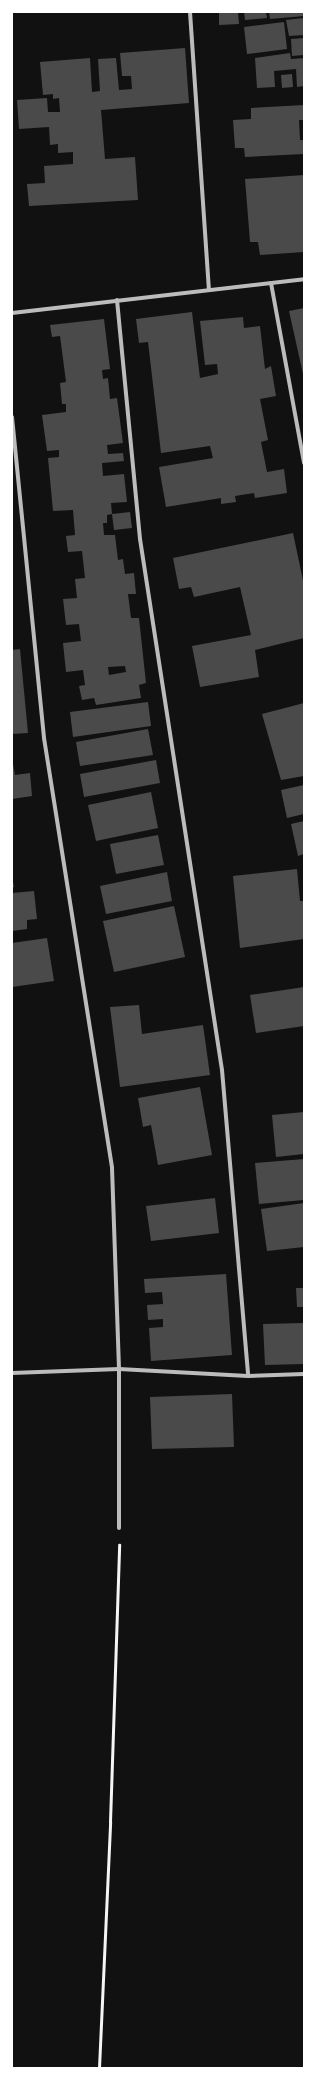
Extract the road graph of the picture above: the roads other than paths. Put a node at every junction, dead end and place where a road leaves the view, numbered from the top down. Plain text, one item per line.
1 (190, 12) edge
2 (304, 279) edge
3 (271, 283) junction
4 (209, 289) junction
5 (117, 300) junction
6 (12, 313) edge
7 (12, 417) edge
8 (304, 463) edge
9 (119, 1369) junction
10 (12, 1373) edge
11 (304, 1374) edge
12 (248, 1376) junction
13 (119, 1528) road end

1 - 4 street
2 - 3 street
3 - 4 street
3 - 8 street
4 - 5 street
5 - 6 street
5 - 12 street
7 - 9 street
9 - 10 street
9 - 12 street
9 - 13 street
11 - 12 street

